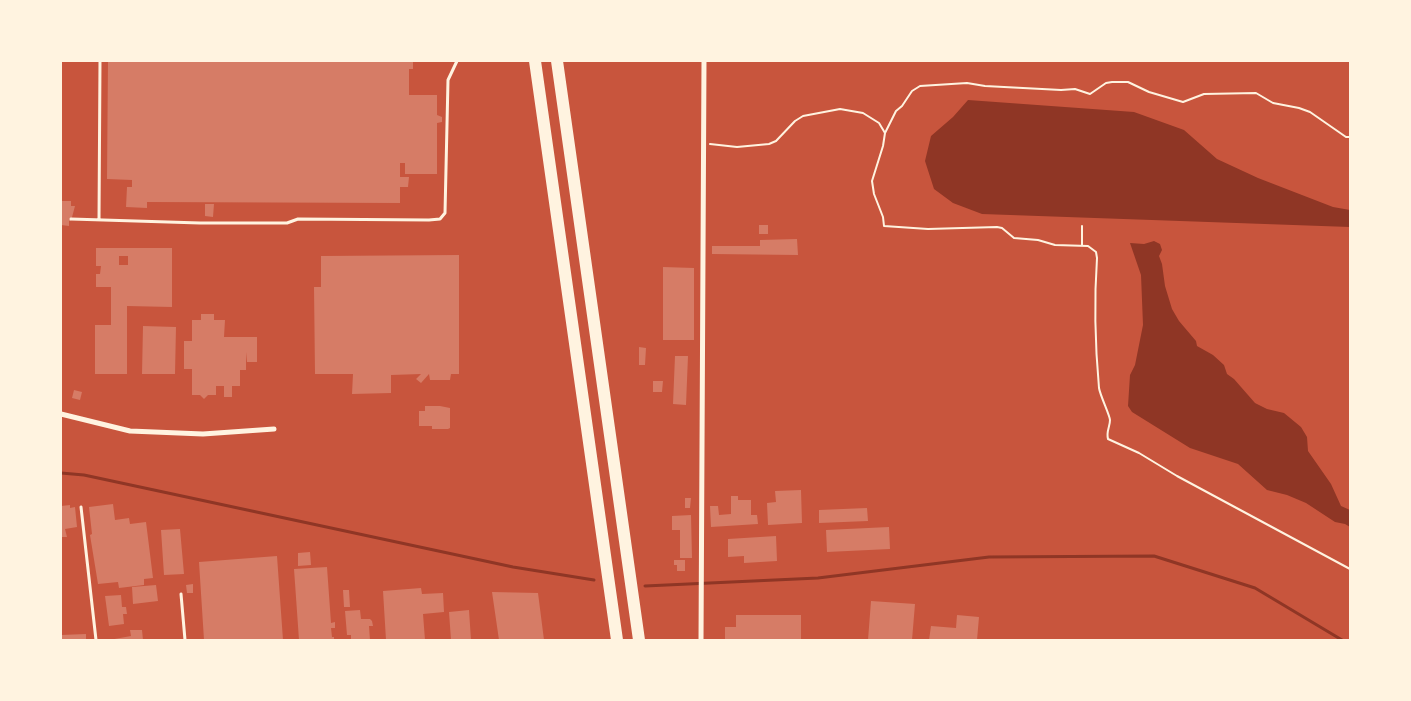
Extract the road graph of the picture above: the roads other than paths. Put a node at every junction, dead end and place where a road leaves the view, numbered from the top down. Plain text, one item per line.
1 (100, 61) edge
2 (457, 61) edge
3 (535, 61) edge
4 (557, 61) edge
5 (704, 61) edge
6 (71, 219) dead end
7 (99, 220) junction
8 (61, 414) edge
9 (274, 430) dead end
10 (81, 507) dead end
11 (181, 594) dead end
12 (96, 640) edge
13 (185, 640) edge
14 (617, 640) edge
15 (639, 640) edge
16 (701, 640) edge

1 - 7 lane
2 - 7 lane
3 - 14 highway
4 - 15 highway
5 - 16 street
6 - 7 lane
8 - 9 street
10 - 12 lane
11 - 13 lane

